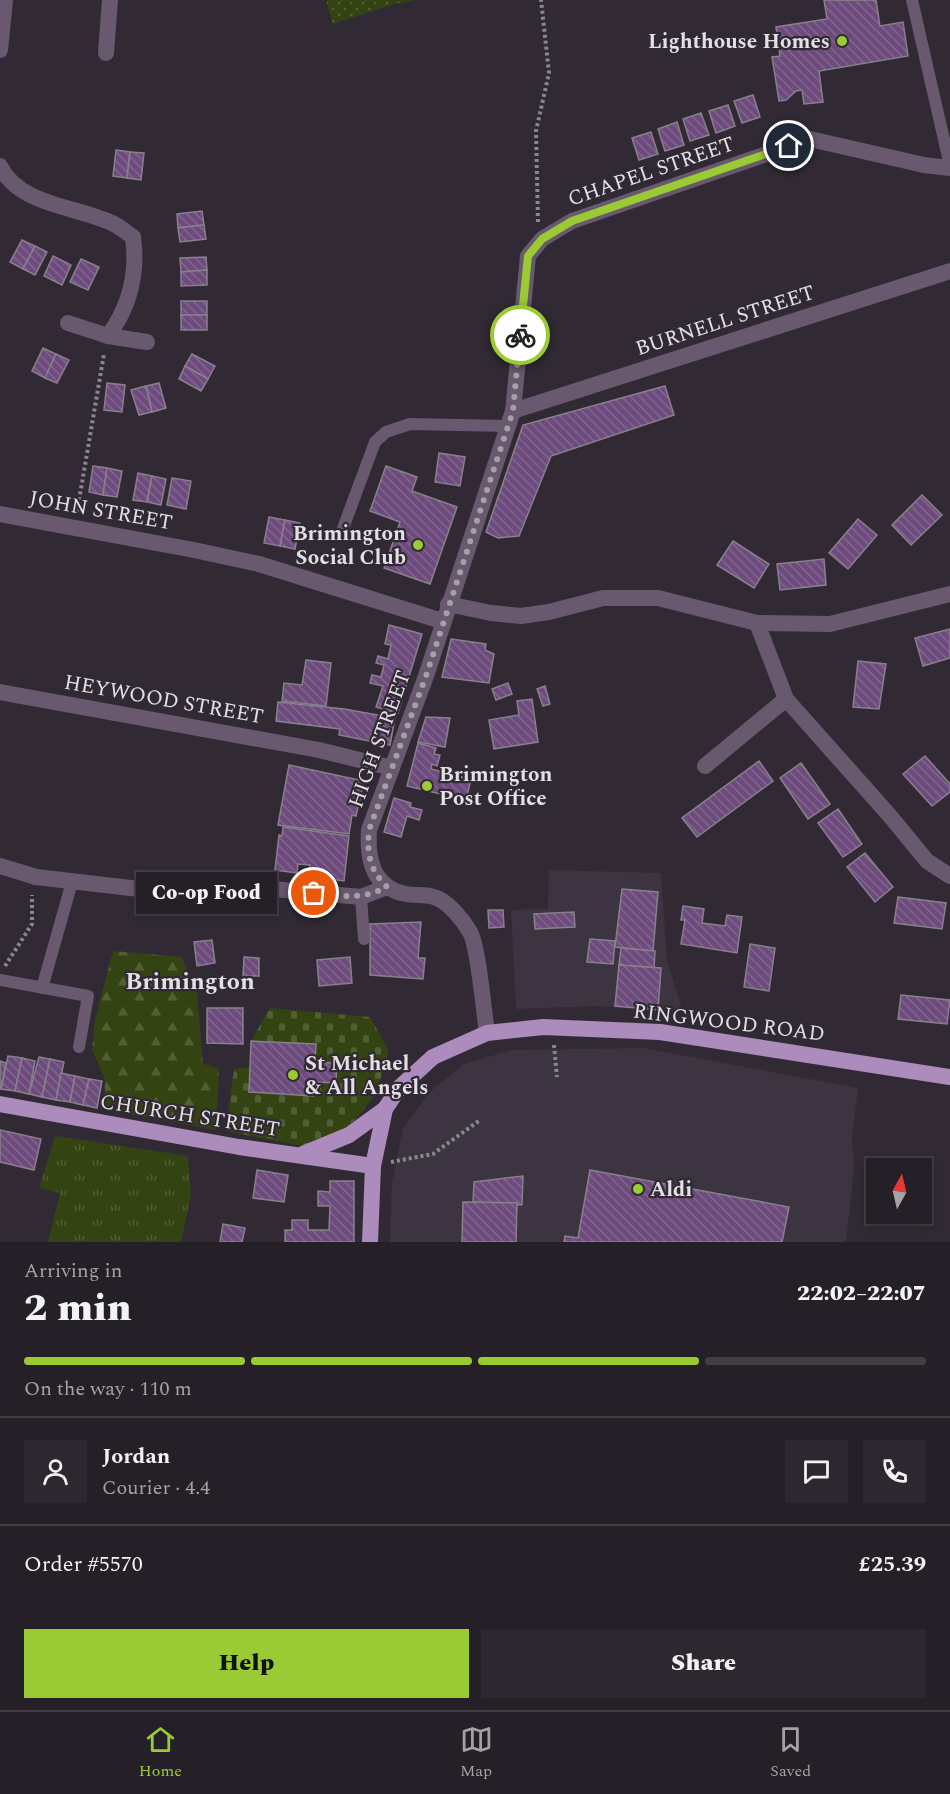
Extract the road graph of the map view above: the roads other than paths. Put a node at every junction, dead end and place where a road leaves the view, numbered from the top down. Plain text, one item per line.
1 (5, 0) edge
2 (110, 0) edge
3 (912, 0) edge
4 (0, 50) edge
5 (106, 53) dead end
6 (0, 166) edge
7 (950, 167) edge
8 (950, 271) edge
9 (68, 323) dead end
10 (108, 336) junction
11 (147, 342) dead end
12 (510, 419) junction
13 (0, 514) edge
14 (342, 531) dead end
15 (950, 594) edge
16 (448, 604) junction
17 (442, 621) junction
18 (758, 623) junction
19 (0, 692) edge
20 (786, 699) junction
21 (705, 766) dead end
22 (392, 768) junction
23 (0, 866) edge
24 (950, 876) edge
25 (72, 882) junction
26 (387, 887) junction
27 (361, 897) junction
28 (364, 939) dead end
29 (1, 976) edge
30 (42, 988) junction
31 (487, 1033) junction
32 (79, 1047) dead end
33 (950, 1077) edge
34 (0, 1104) edge
35 (385, 1109) junction
36 (300, 1155) junction
37 (373, 1166) junction
38 (370, 1242) edge

1 - 4 street
2 - 5 street
3 - 7 lane
6 - 10 street
7 - 12 street, CHAPEL STREET
8 - 12 street, BURNELL STREET
9 - 10 street
10 - 11 street
12 - 14 lane
12 - 16 street, HIGH STREET
13 - 17 street, JOHN STREET
15 - 18 street
16 - 17 street, HIGH STREET
16 - 18 street
17 - 22 street, HIGH STREET
18 - 20 street
19 - 22 street, HEYWOOD STREET
20 - 21 street
20 - 24 street
22 - 26 street, HIGH STREET
23 - 25 street
25 - 27 street
25 - 30 lane
26 - 27 street
26 - 31 street
27 - 28 lane
29 - 30 lane
30 - 32 lane
31 - 33 highway, RINGWOOD ROAD
31 - 35 highway, RINGWOOD ROAD
34 - 36 highway, CHURCH STREET
35 - 36 highway, RINGWOOD ROAD
35 - 37 highway, RINGWOOD ROAD
36 - 37 highway, CHURCH STREET
37 - 38 highway, RINGWOOD ROAD

